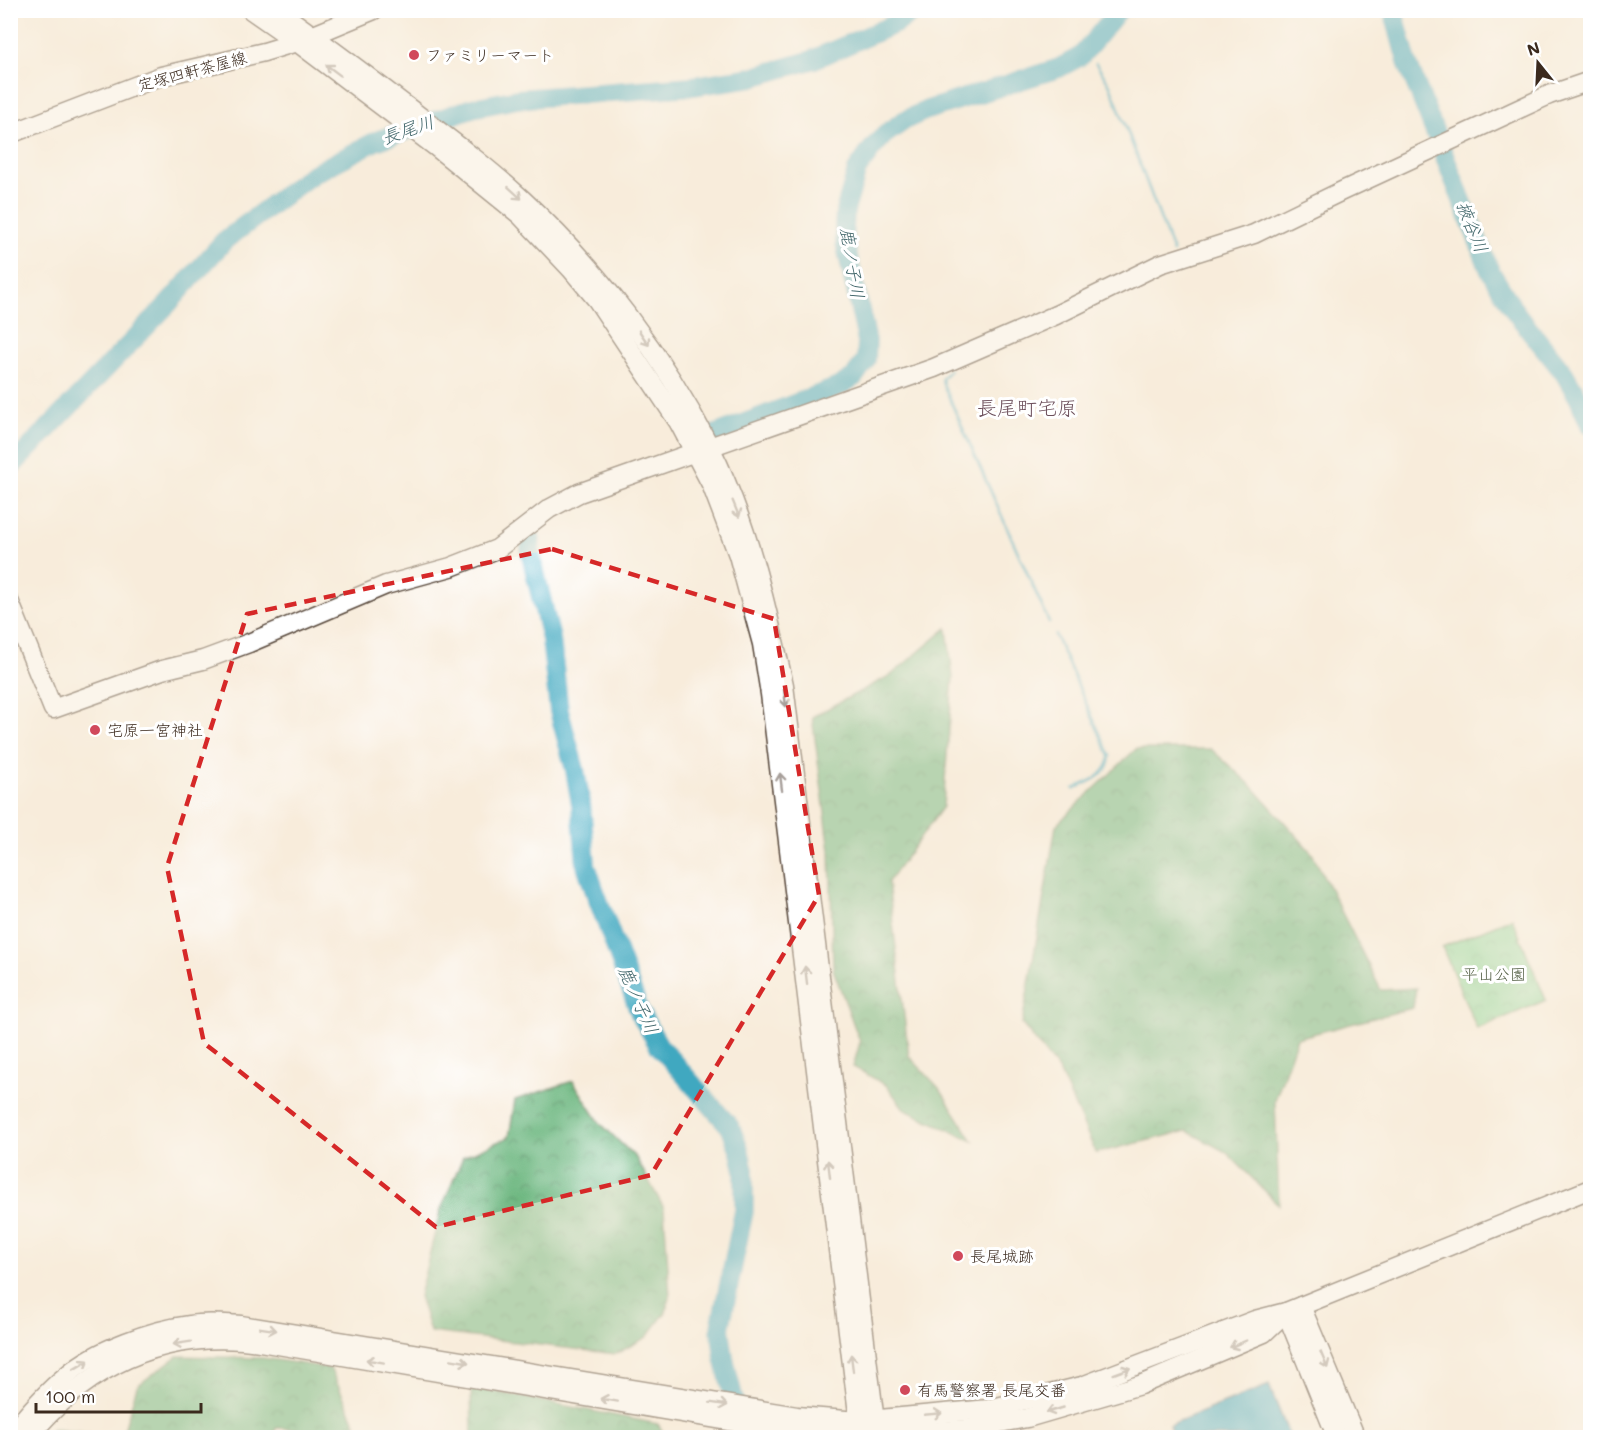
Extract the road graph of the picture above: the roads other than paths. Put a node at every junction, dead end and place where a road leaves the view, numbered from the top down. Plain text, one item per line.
1 (250, 10) edge
2 (277, 10) edge
3 (374, 10) edge
4 (305, 39) junction
5 (1590, 81) edge
6 (10, 134) edge
7 (703, 450) junction
8 (10, 603) edge
9 (1590, 1189) edge
10 (1294, 1309) junction
11 (668, 1403) junction
12 (868, 1431) edge
13 (10, 1436) edge
14 (28, 1437) edge
15 (1337, 1437) edge
16 (1356, 1437) edge

1 - 4 street
2 - 4 street
3 - 4 street, 定塚四軒茶屋線
4 - 6 street, 定塚四軒茶屋線
4 - 7 street
5 - 7 street
7 - 8 street
7 - 12 street
9 - 10 street
10 - 12 street
10 - 15 street
10 -> 16 street
11 - 12 street
13 -> 11 street
11 -> 14 street

